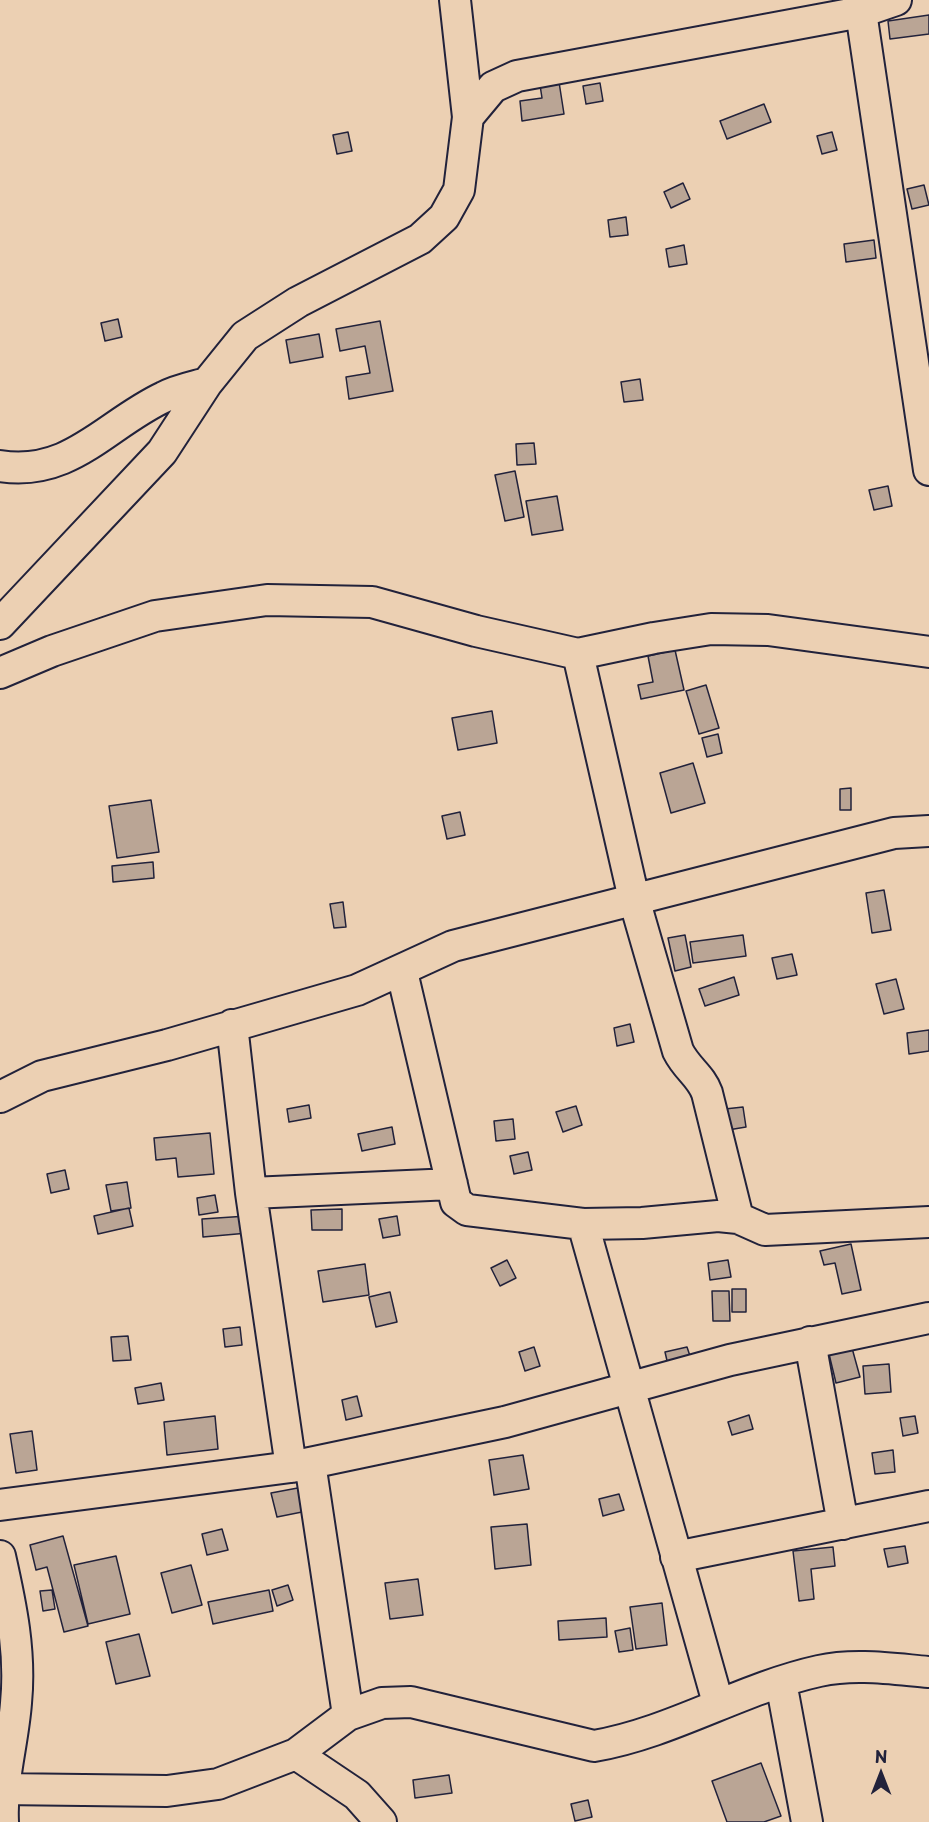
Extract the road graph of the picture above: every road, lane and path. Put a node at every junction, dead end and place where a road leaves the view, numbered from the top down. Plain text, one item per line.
1 (455, 0) edge
2 (896, 0) edge
3 (861, 12) junction
4 (468, 117) junction
5 (207, 382) junction
6 (0, 466) edge
7 (929, 470) edge
8 (0, 624) edge
9 (929, 652) edge
10 (578, 654) junction
11 (0, 673) edge
12 (929, 831) edge
13 (634, 899) junction
14 (402, 972) junction
15 (232, 1025) junction
16 (0, 1096) edge
17 (452, 1184) junction
18 (251, 1193) junction
19 (738, 1218) junction
20 (929, 1222) edge
21 (583, 1224) junction
22 (929, 1318) edge
23 (810, 1342) junction
24 (628, 1388) junction
25 (300, 1465) junction
26 (0, 1505) edge
27 (929, 1506) edge
28 (843, 1524) junction
29 (0, 1556) edge
30 (676, 1557) junction
31 (929, 1672) edge
32 (781, 1682) junction
33 (718, 1703) junction
34 (348, 1716) junction
35 (296, 1754) junction
36 (1, 1789) edge
37 (3, 1822) edge
38 (381, 1822) edge
39 (807, 1822) edge

1 - 4 street
2 - 3 street
3 - 4 street
3 - 7 street
4 - 5 street
5 - 6 street
5 - 8 street
9 - 10 street
10 - 11 street
10 - 13 street
12 - 13 street
13 - 14 street
13 - 19 street
14 - 15 street
14 - 17 street
15 - 16 street
15 - 18 street
17 - 18 street
17 - 21 street
18 - 25 street
19 - 20 street
19 - 21 street
21 - 24 street
22 - 23 street
23 - 24 street
23 - 28 street
24 - 25 street
24 - 30 street
25 - 26 street
25 - 34 street
27 - 28 street
28 - 30 street
29 - 36 street
30 - 33 street
31 - 32 street
32 - 33 street
32 - 39 street
33 - 34 street
34 - 35 street
35 - 36 street
35 - 38 street
36 - 37 street

